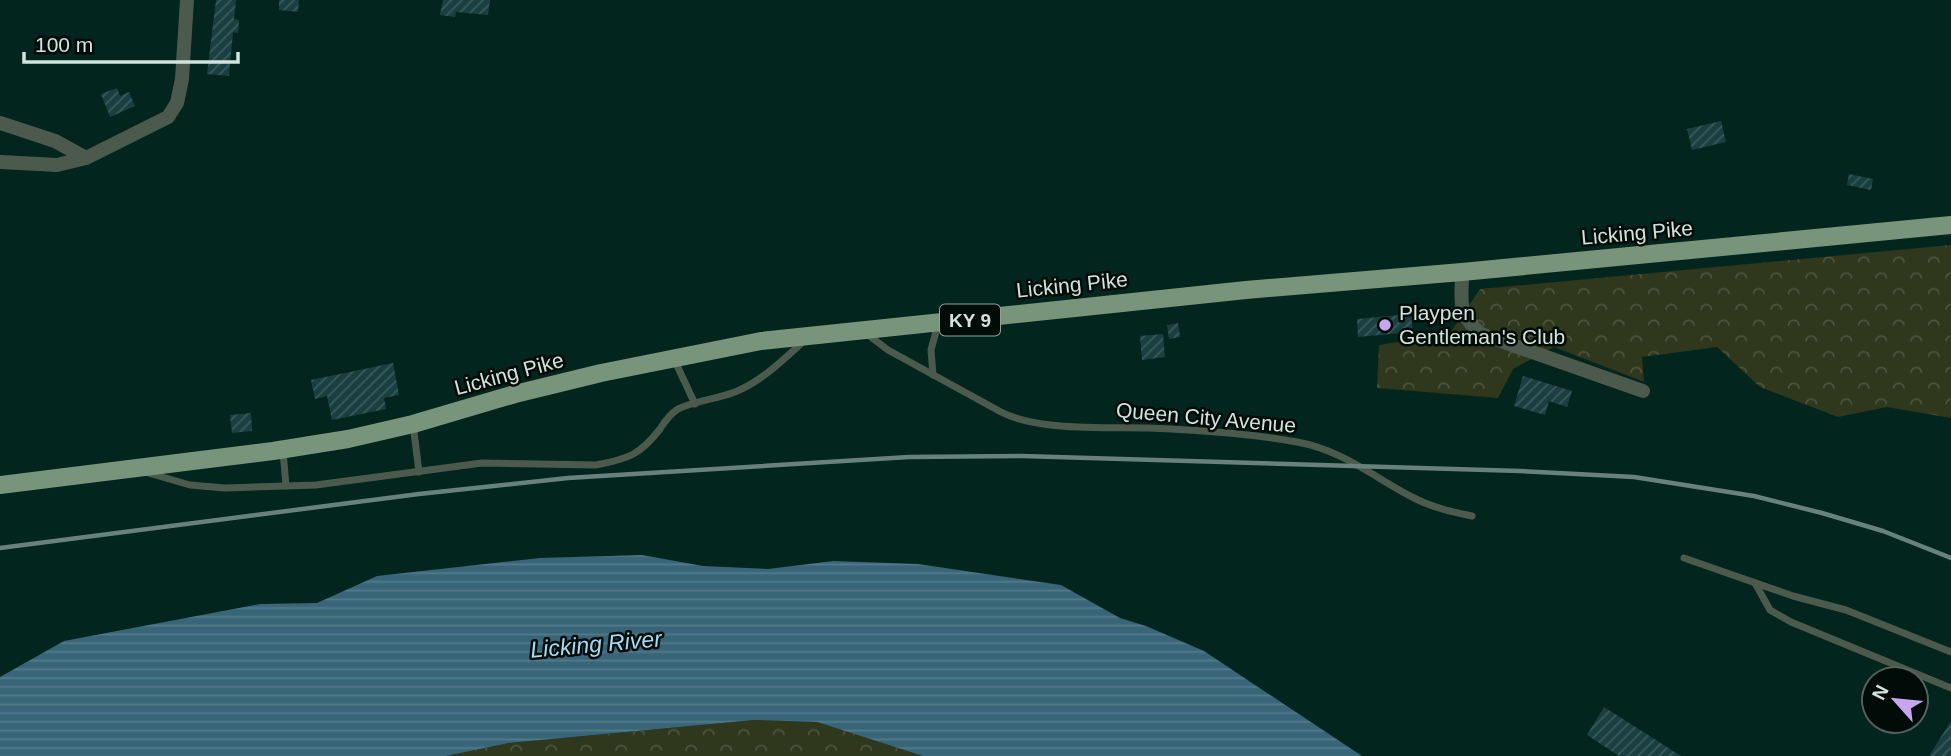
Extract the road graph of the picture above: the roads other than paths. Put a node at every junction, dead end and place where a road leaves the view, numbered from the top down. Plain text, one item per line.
1 (187, 0) edge
2 (0, 123) edge
3 (86, 158) junction
4 (0, 162) edge
5 (1951, 225) edge
6 (1462, 272) junction
7 (938, 323) junction
8 (863, 331) junction
9 (809, 337) junction
10 (674, 358) junction
11 (933, 375) junction
12 (1643, 391) dead end
13 (695, 404) junction
14 (413, 424) junction
15 (282, 449) junction
16 (131, 468) junction
17 (419, 472) junction
18 (0, 485) edge
19 (286, 486) junction
20 (1472, 516) dead end
21 (1684, 558) dead end
22 (1755, 583) junction
23 (1951, 652) edge
24 (1951, 688) edge

1 - 3 street
2 - 3 street
3 - 4 street
5 - 6 main road, Licking Pike / KY 9
6 - 7 main road, Licking Pike / KY 9
6 - 12 street
7 - 8 main road, Licking Pike / KY 9
7 - 11 lane
8 - 9 main road, Licking Pike / KY 9
8 - 11 lane, Queen City Avenue
9 - 10 main road, Licking Pike / KY 9
9 - 13 lane
10 - 13 lane
10 - 14 main road, Licking Pike / KY 9
11 - 20 lane, Queen City Avenue
13 - 17 lane
14 - 15 main road, Licking Pike / KY 9
14 - 17 lane
15 - 16 main road, Licking Pike / KY 9
15 - 19 lane
16 - 18 main road, Licking Pike / KY 9
16 - 19 lane
17 - 19 lane
21 - 22 lane
22 - 23 lane
22 - 24 lane

